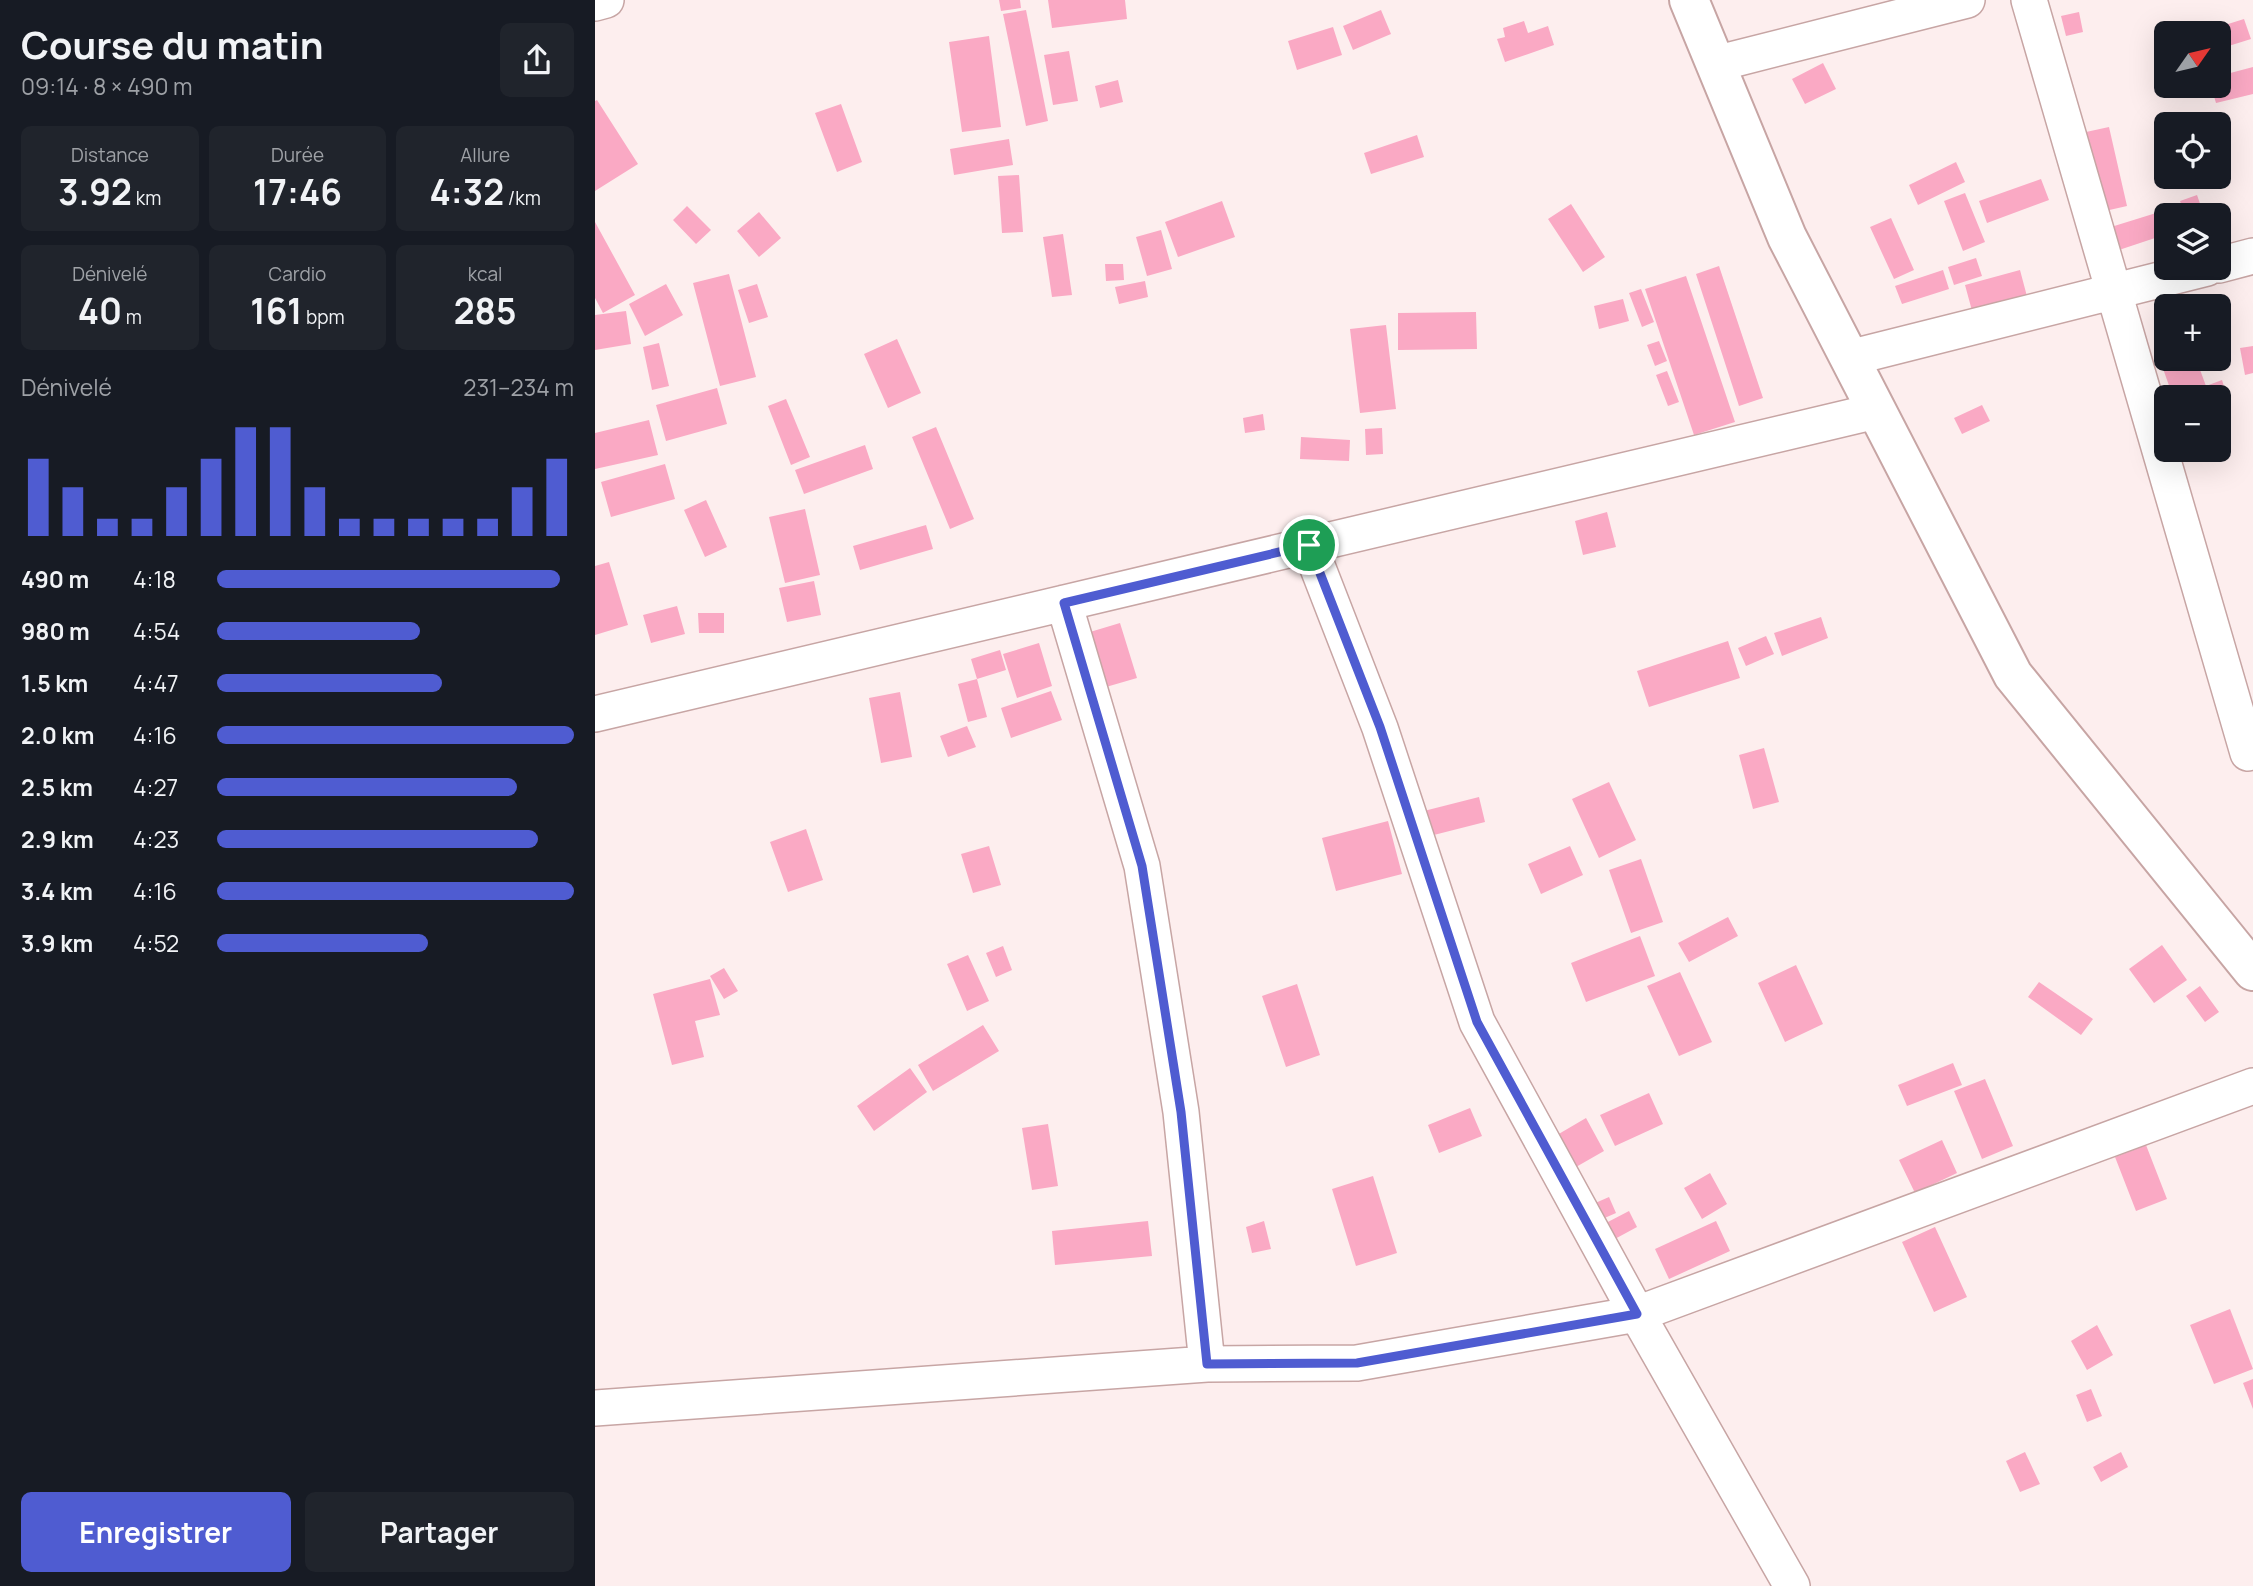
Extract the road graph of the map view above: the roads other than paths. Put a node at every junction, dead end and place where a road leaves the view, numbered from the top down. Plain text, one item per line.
1 (605, 0) edge
2 (1689, 0) edge
3 (1967, 0) edge
4 (2029, 0) edge
5 (595, 3) edge
6 (1715, 64) junction
7 (2253, 256) edge
8 (2231, 262) edge
9 (2158, 280) edge
10 (2114, 291) junction
11 (1849, 358) junction
12 (1876, 411) junction
13 (1309, 545) junction
14 (1064, 603) junction
15 (595, 714) edge
16 (2248, 753) dead end
17 (2248, 955) edge
18 (2253, 1086) edge
19 (1637, 1314) junction
20 (1207, 1364) junction
21 (595, 1408) edge
22 (1792, 1586) edge

1 - 5 street
2 - 6 street
3 - 6 street
4 - 10 street
6 - 11 street
7 - 8 street
9 - 10 street
10 - 11 street
10 - 16 street
11 - 12 street
12 - 13 street
12 - 17 street
13 - 14 street
13 - 19 street
14 - 15 street
14 - 20 street
18 - 19 street
19 - 20 street
19 - 22 street
20 - 21 street

